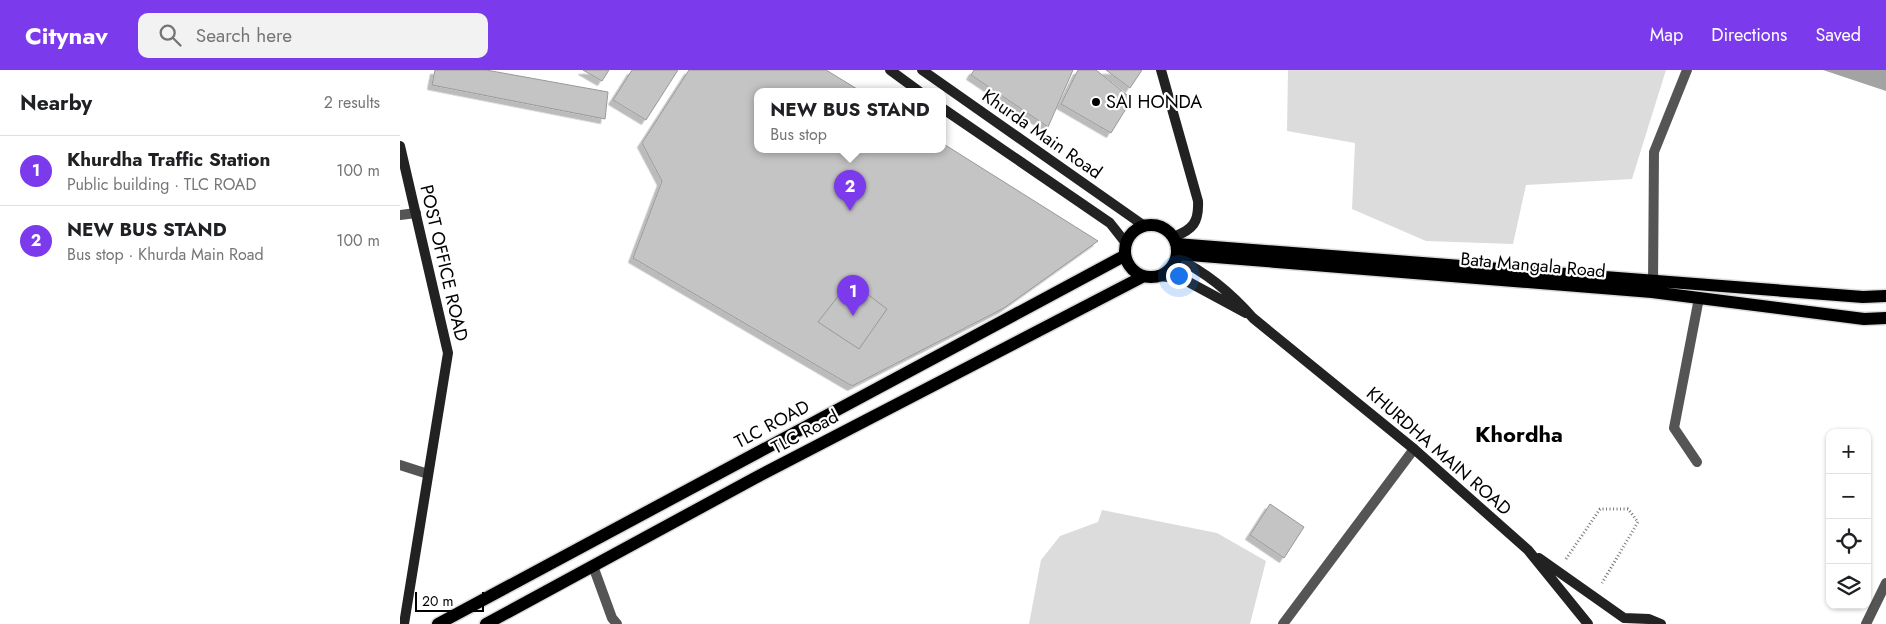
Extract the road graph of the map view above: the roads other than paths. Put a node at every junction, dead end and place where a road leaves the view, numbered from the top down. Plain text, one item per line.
1 (890, 70) edge
2 (922, 70) edge
3 (1161, 70) edge
4 (1687, 70) edge
5 (915, 88) edge
6 (946, 111) edge
7 (400, 146) edge
8 (416, 212) junction
9 (400, 215) edge
10 (1142, 226) junction
11 (1125, 242) junction
12 (1176, 248) junction
13 (1124, 256) junction
14 (1160, 276) junction
15 (1142, 277) junction
16 (1653, 286) junction
17 (1886, 296) edge
18 (1699, 298) junction
19 (1253, 318) junction
20 (1886, 318) edge
21 (1414, 449) junction
22 (1697, 462) dead end
23 (400, 465) edge
24 (428, 474) junction
25 (1528, 550) junction
26 (593, 566) junction
27 (1886, 583) edge
28 (1621, 621) edge
29 (404, 624) edge
30 (438, 624) edge
31 (486, 624) edge
32 (617, 624) edge
33 (1283, 624) edge
34 (1588, 624) edge
35 (1661, 624) edge
36 (1866, 624) edge

1 - 5 main road
2 - 10 main road, Khurda Main Road
3 - 12 main road
4 - 16 street
6 - 11 main road
7 - 8 main road, POST OFFICE ROAD
8 - 9 street
8 - 24 main road, POST OFFICE ROAD
10 - 11 main road
10 - 12 main road
11 - 13 main road
12 - 14 main road
12 - 16 main road, Bata Mangala Road
12 - 19 main road
13 - 15 main road
13 - 30 main road, TLC ROAD
14 - 15 main road
14 - 19 main road
15 - 26 main road, TLC Road
16 - 17 main road, Bata Mangala Road
16 - 18 main road, Bata Mangala Road
18 - 20 main road, Bata Mangala Road
18 - 22 street
19 - 21 main road, KHURDHA MAIN ROAD
21 - 25 main road, KHURDHA MAIN ROAD
21 - 33 street
23 - 24 street
24 - 29 main road, POST OFFICE ROAD
25 - 28 main road
25 - 34 main road, KHURDHA MAIN ROAD
26 - 31 main road, TLC Road
26 - 32 street
27 - 36 street
28 - 35 main road

